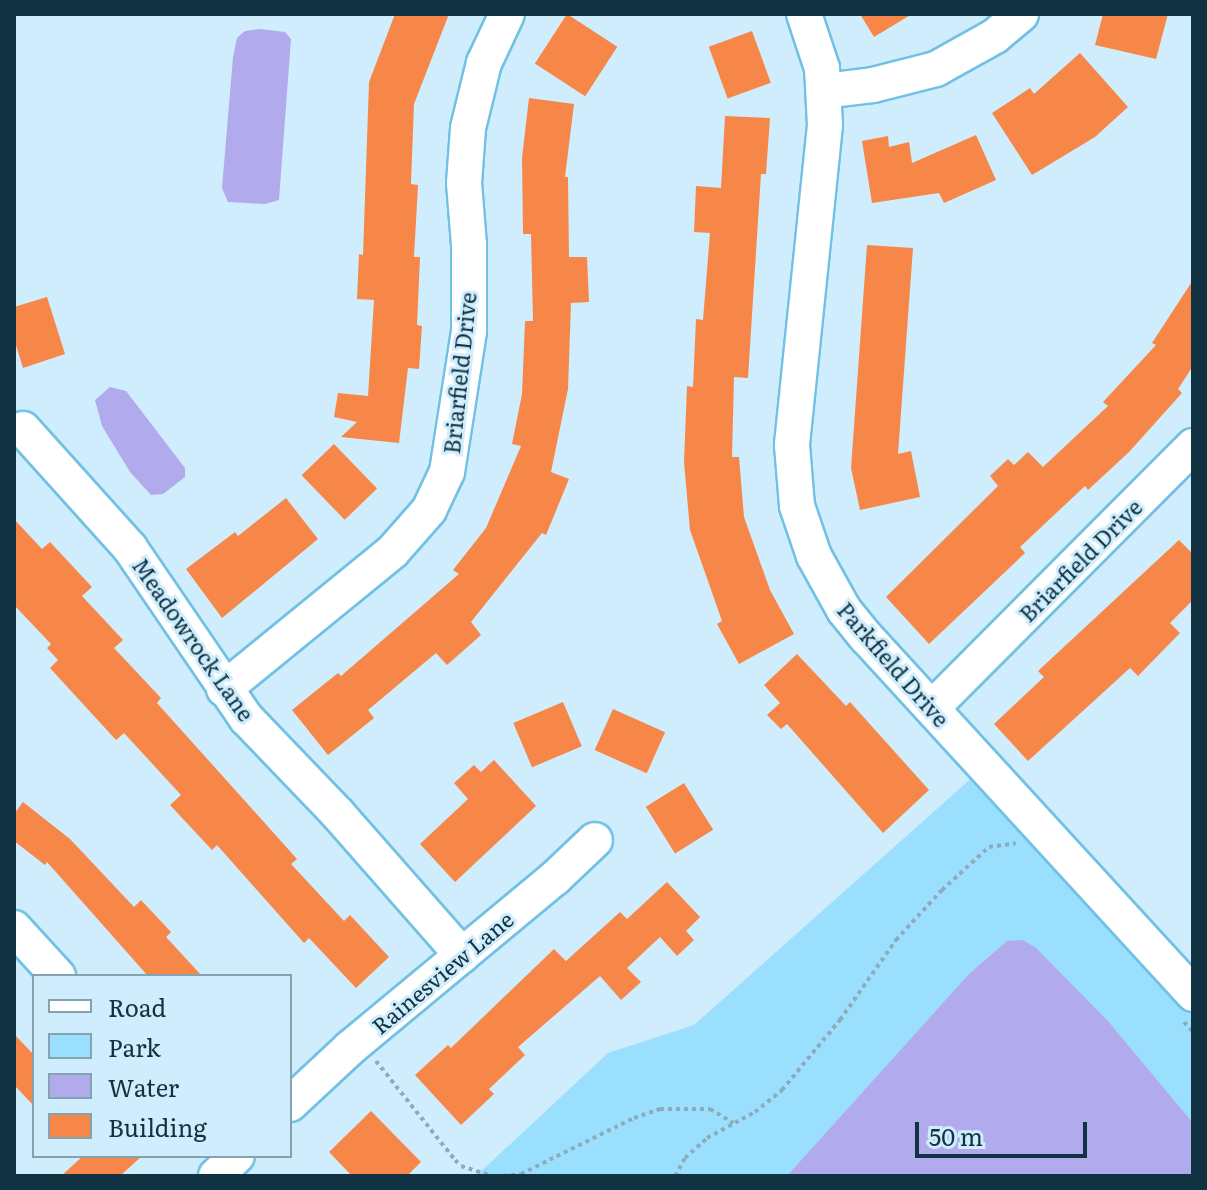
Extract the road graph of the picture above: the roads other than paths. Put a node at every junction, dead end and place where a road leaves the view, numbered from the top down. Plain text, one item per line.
1 (507, 14) edge
2 (804, 14) edge
3 (1021, 14) edge
4 (824, 91) junction
5 (23, 429) dead end
6 (1193, 446) edge
7 (224, 689) junction
8 (932, 708) junction
9 (595, 840) dead end
10 (14, 928) edge
11 (462, 955) junction
12 (56, 974) edge
13 (1193, 994) edge
14 (292, 1102) edge

1 - 7 street, Briarfield Drive
2 - 4 street, Parkfield Drive
3 - 4 street
4 - 8 street, Parkfield Drive
5 - 7 street, Meadowrock Lane
6 - 8 street, Briarfield Drive
7 - 11 street, Meadowrock Lane
8 - 13 street, Parkfield Drive
9 - 11 street, Rainesview Lane
10 - 12 street
11 - 14 street, Rainesview Lane

